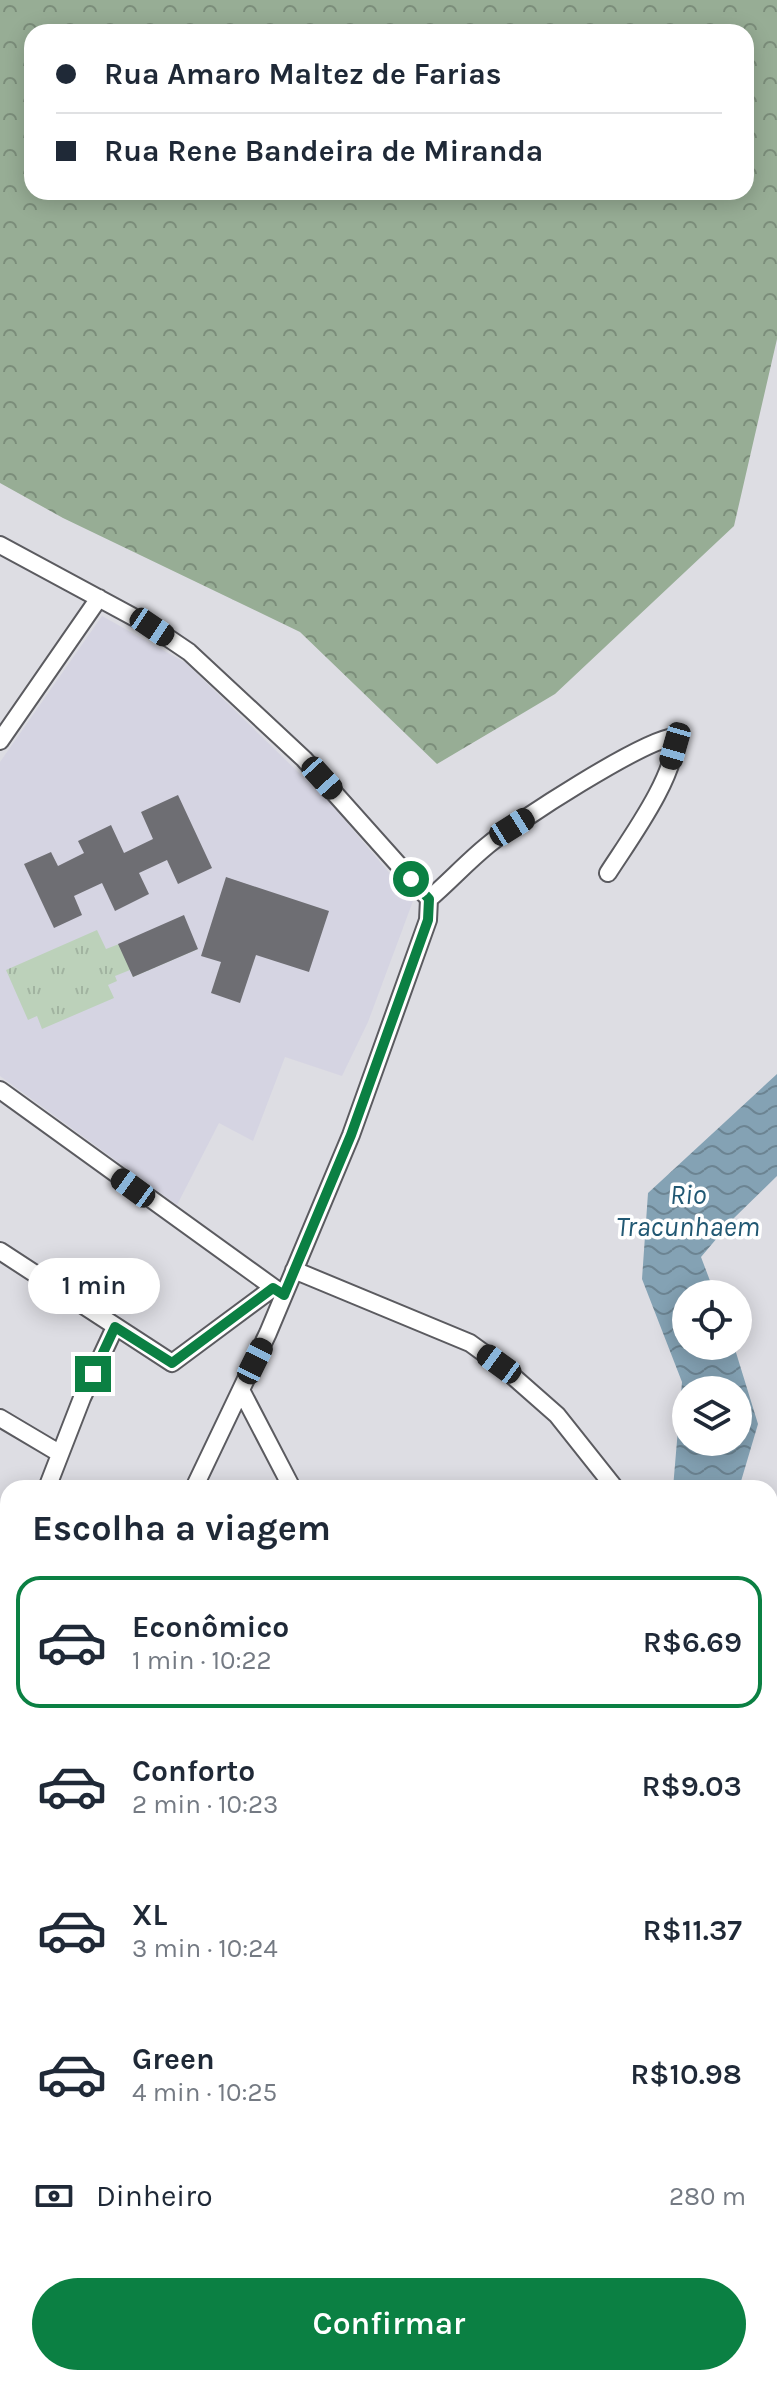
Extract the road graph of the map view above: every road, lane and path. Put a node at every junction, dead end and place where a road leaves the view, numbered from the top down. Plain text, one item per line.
1 (0, 545) edge
2 (99, 598) junction
3 (5, 724) edge
4 (0, 741) edge
5 (608, 873) dead end
6 (429, 899) junction
7 (0, 1090) edge
8 (0, 1251) edge
9 (294, 1270) junction
10 (279, 1291) junction
11 (115, 1327) junction
12 (241, 1390) junction
13 (0, 1418) edge
14 (59, 1453) junction
15 (50, 1480) edge
16 (198, 1480) edge
17 (288, 1480) edge
18 (609, 1480) edge

1 - 2 street
2 - 3 street
2 - 6 street
3 - 4 street
5 - 6 street
6 - 9 street
7 - 10 street
8 - 11 street
9 - 10 street
9 - 18 street
10 - 11 street
10 - 12 street
11 - 14 street
12 - 16 street
12 - 17 street
13 - 14 street
14 - 15 street

